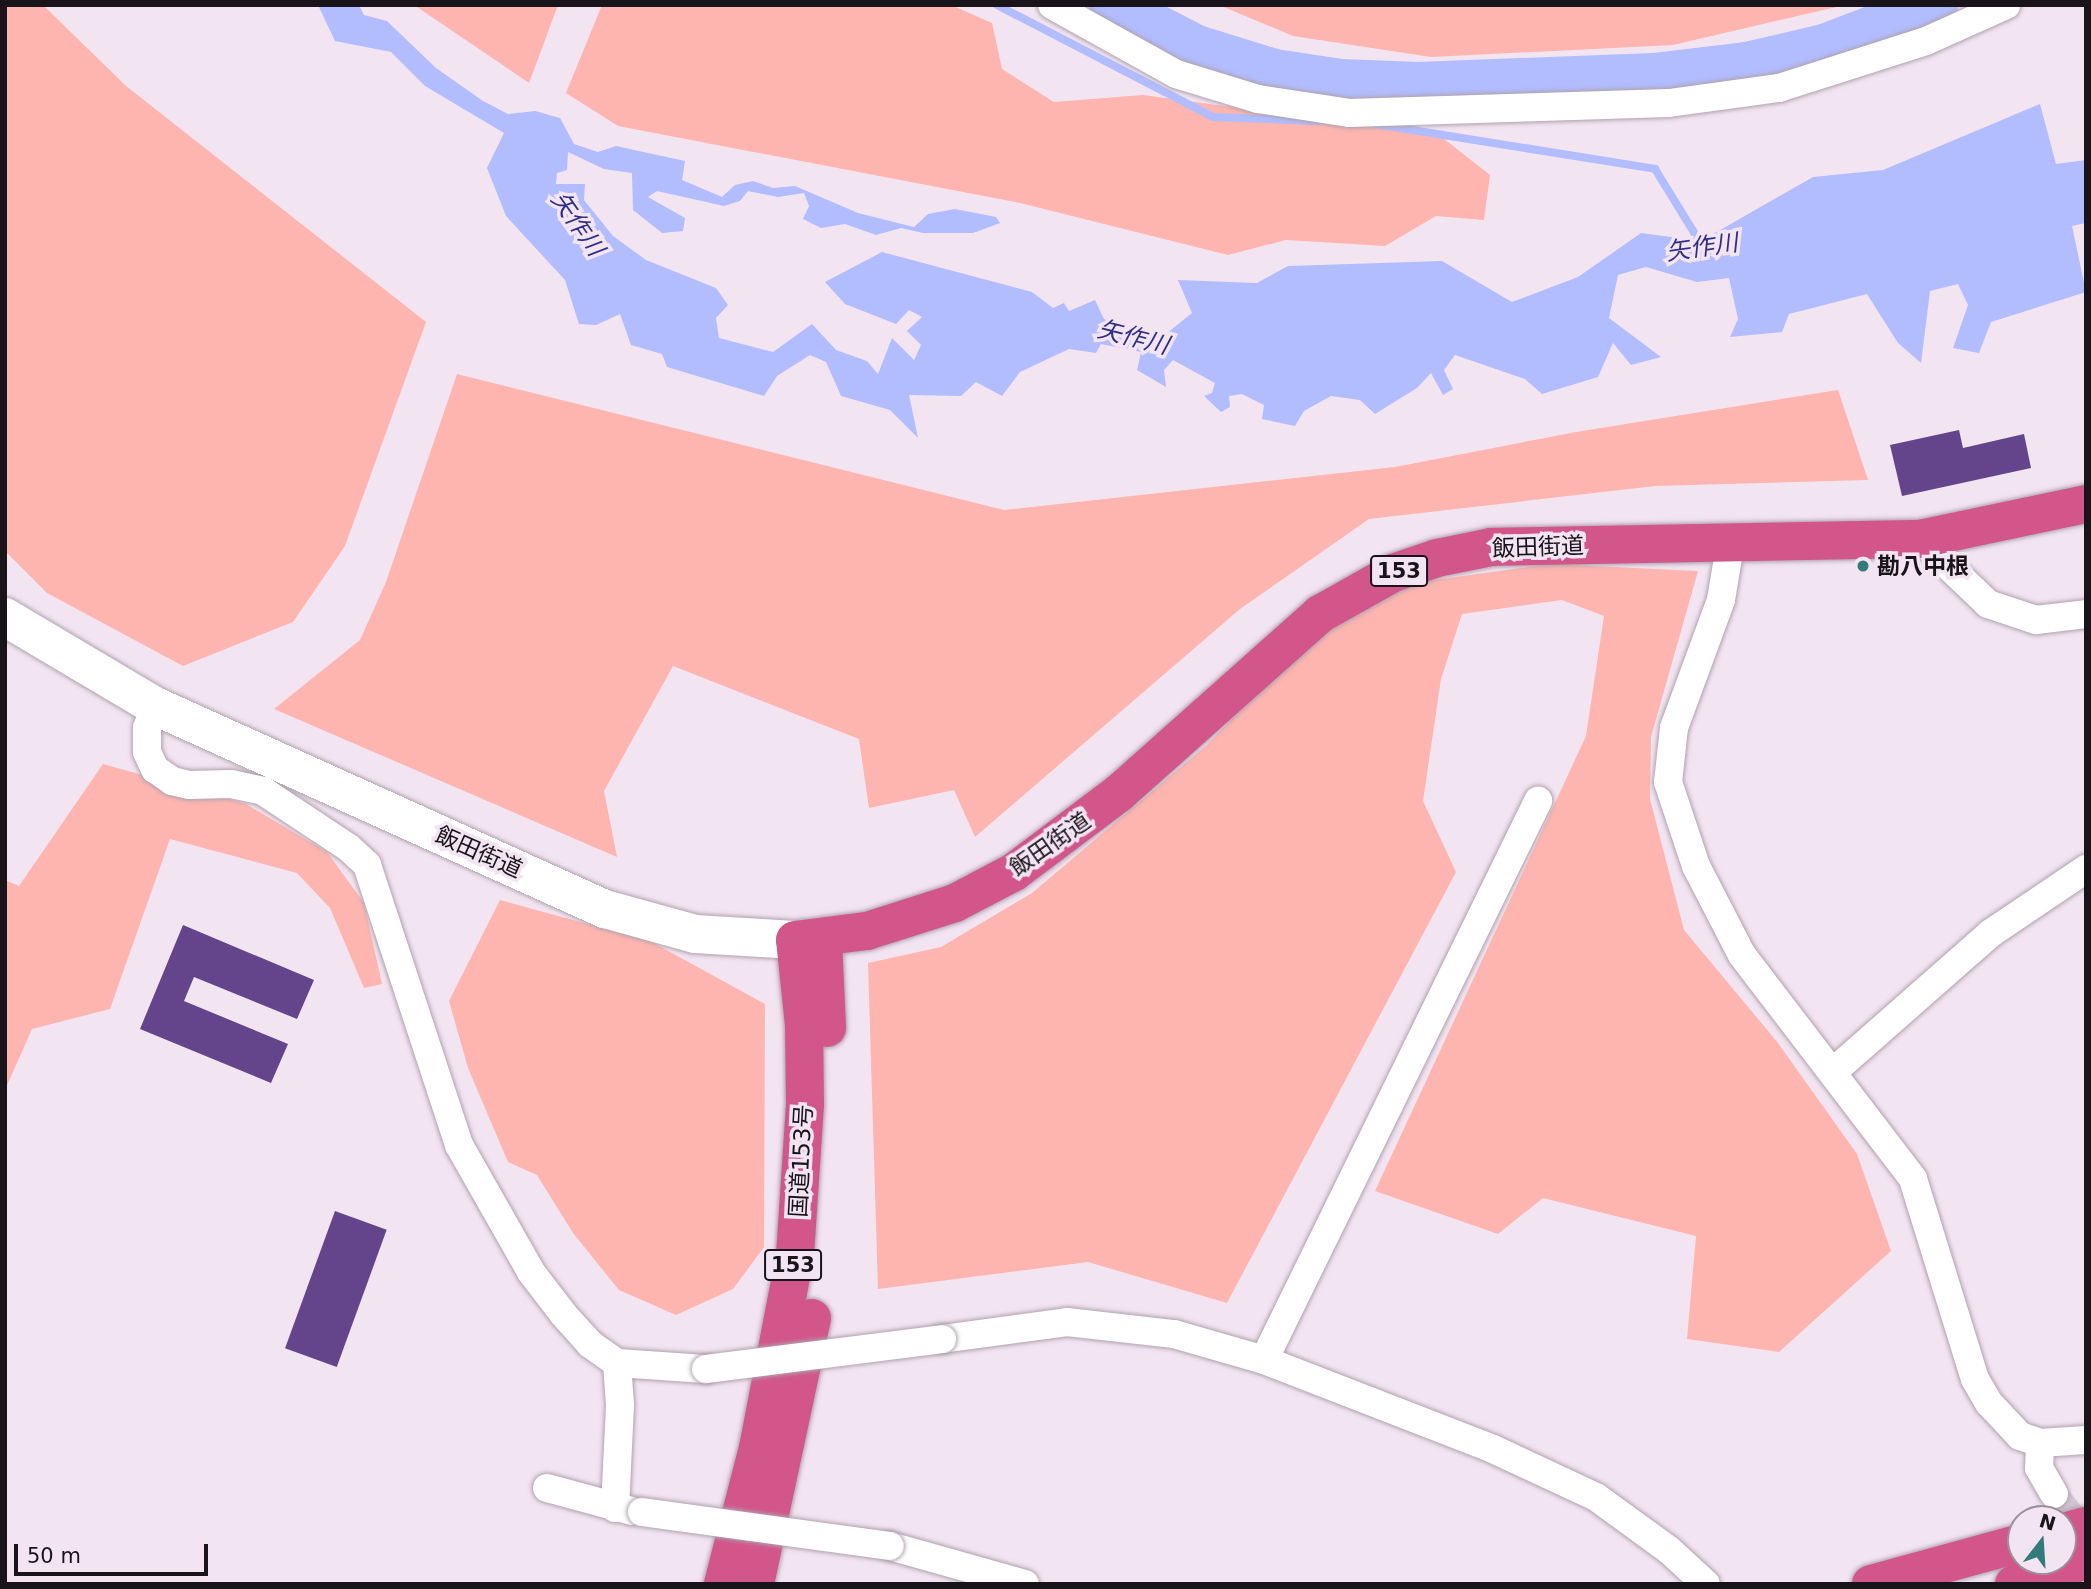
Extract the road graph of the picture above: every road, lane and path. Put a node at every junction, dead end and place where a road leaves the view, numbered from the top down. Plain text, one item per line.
1 (1052, 5) edge
2 (2006, 5) edge
3 (2086, 504) edge
4 (1920, 539) junction
5 (1730, 546) junction
6 (2086, 614) edge
7 (5, 617) edge
8 (155, 706) junction
9 (1538, 801) dead end
10 (2086, 869) edge
11 (809, 939) junction
12 (1834, 1071) junction
13 (1264, 1360) junction
14 (617, 1363) junction
15 (2086, 1440) edge
16 (2040, 1443) junction
17 (547, 1488) dead end
18 (2054, 1494) tunnel mouth
19 (629, 1510) junction
20 (2007, 1547) edge
21 (2086, 1560) edge
22 (1702, 1580) edge
23 (723, 1584) edge
24 (755, 1584) edge
25 (1025, 1584) edge
26 (1871, 1584) edge
27 (2014, 1584) edge

1 - 2 street
3 - 4 highway, 飯田街道 / 153
4 - 5 highway, 飯田街道 / 153
4 - 6 street
5 - 11 highway, 飯田街道 / 153
5 - 12 street
7 - 8 street, 飯田街道
8 - 11 street, 飯田街道
8 - 14 street
9 - 13 street
10 - 12 street
11 - 23 highway, 国道153号 / 153
11 - 24 highway, 国道153号 / 153
12 - 16 street
13 - 14 street, bridge
13 - 22 street
14 - 19 street
15 - 16 street
16 - 18 street
17 - 19 street
19 - 25 street, bridge
20 - 26 highway
21 - 27 highway

